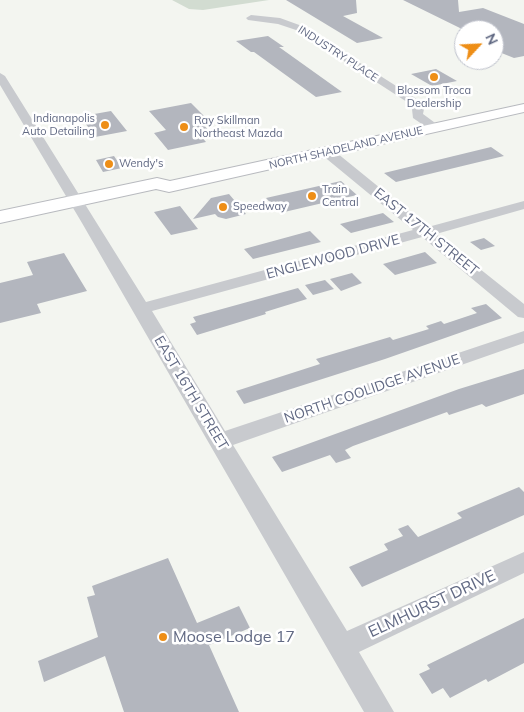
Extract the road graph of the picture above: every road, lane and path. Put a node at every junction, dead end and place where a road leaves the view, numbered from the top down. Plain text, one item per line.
1 (250, 18) dead end
2 (0, 76) edge
3 (524, 108) edge
4 (443, 126) junction
5 (327, 152) junction
6 (524, 204) edge
7 (80, 207) junction
8 (0, 217) edge
9 (426, 231) junction
10 (0, 232) edge
11 (141, 309) junction
12 (524, 313) edge
13 (524, 337) edge
14 (220, 441) junction
15 (524, 562) edge
16 (341, 647) junction
17 (380, 712) edge

1 - 4 street, INDUSTRY PLACE
2 - 7 street, EAST 16TH STREET
3 - 4 main road, NORTH SHADELAND AVENUE
4 - 5 main road, NORTH SHADELAND AVENUE
5 - 7 main road, NORTH SHADELAND AVENUE
5 - 9 street, EAST 17TH STREET
6 - 9 street, ENGLEWOOD DRIVE
7 - 8 main road, NORTH SHADELAND AVENUE
7 - 10 main road, NORTH SHADELAND AVENUE
7 - 11 street, EAST 16TH STREET
9 - 11 street, ENGLEWOOD DRIVE
9 - 12 street, EAST 17TH STREET
11 - 14 street, EAST 16TH STREET
13 - 14 street, NORTH COOLIDGE AVENUE
14 - 16 street, EAST 16TH STREET
15 - 16 street, ELMHURST DRIVE
16 - 17 street, EAST 16TH STREET

